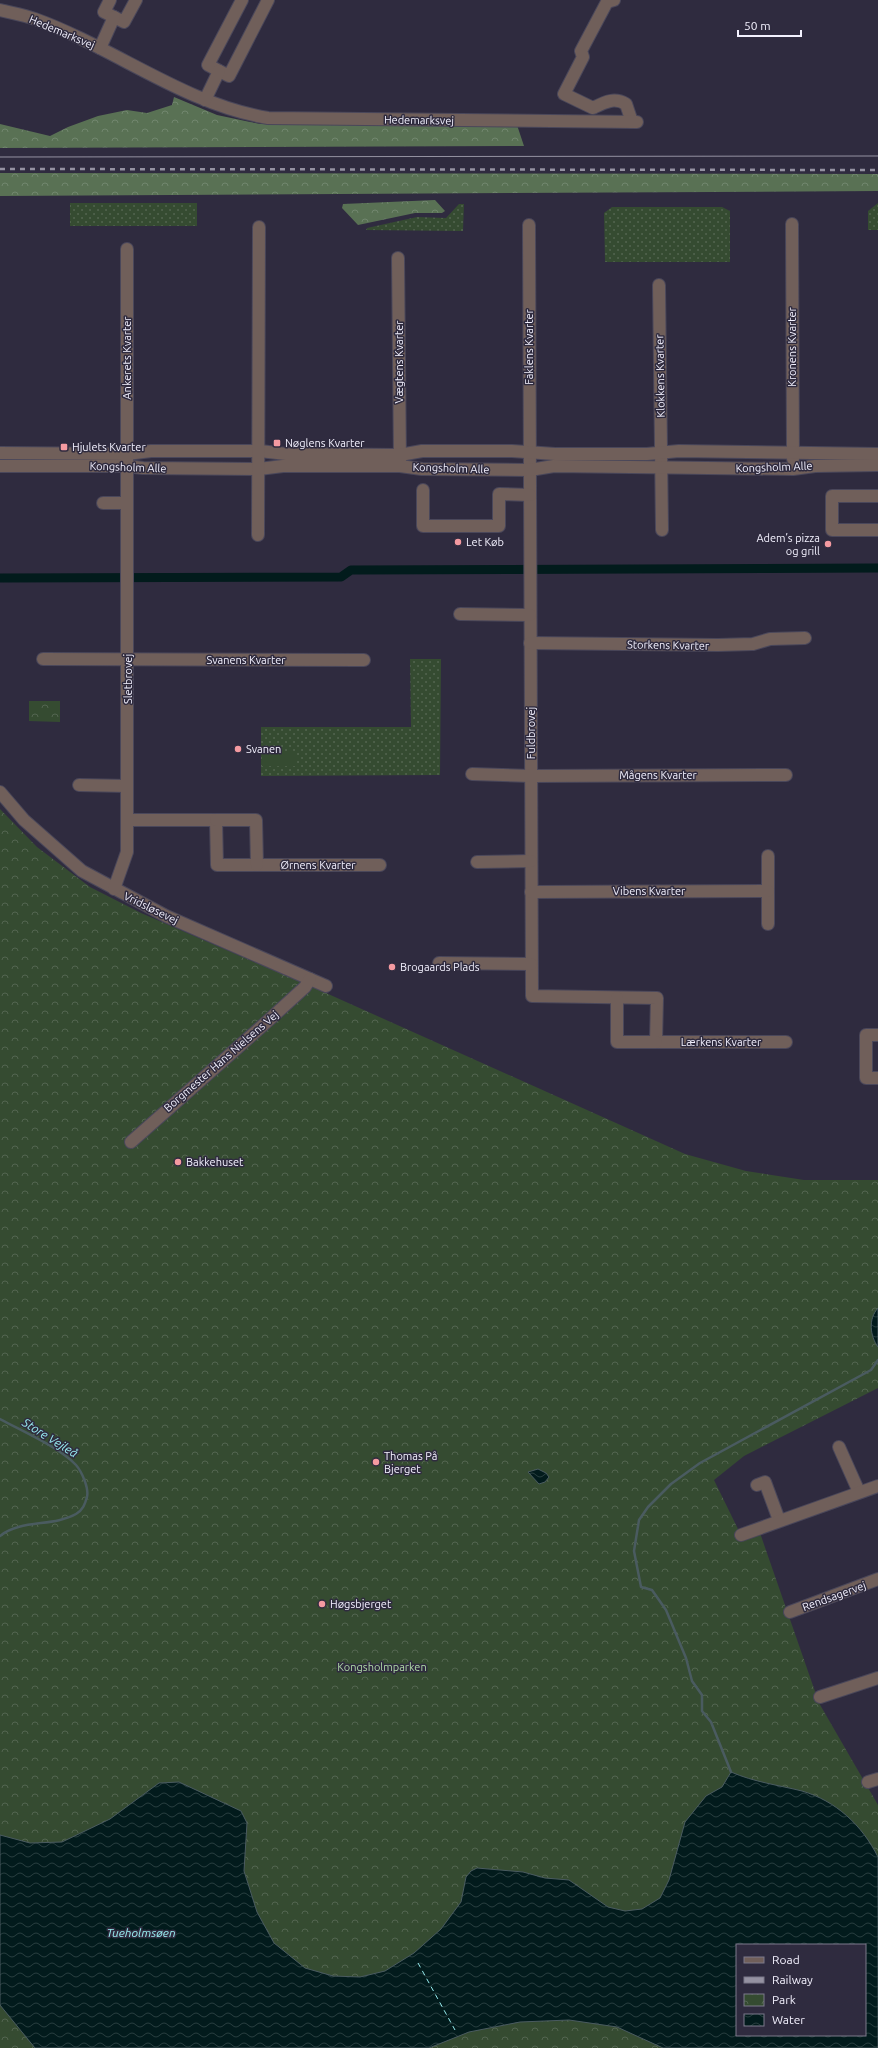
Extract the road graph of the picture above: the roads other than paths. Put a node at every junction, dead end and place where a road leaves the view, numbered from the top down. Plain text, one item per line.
1 (110, 0) edge
2 (136, 0) edge
3 (242, 0) edge
4 (268, 0) edge
5 (614, 0) edge
6 (0, 10) edge
7 (114, 17) junction
8 (100, 48) junction
9 (219, 71) junction
10 (204, 100) junction
11 (792, 224) dead end
12 (529, 225) dead end
13 (259, 227) dead end
14 (127, 249) dead end
15 (398, 258) dead end
16 (659, 285) dead end
17 (260, 451) junction
18 (529, 452) junction
19 (662, 452) junction
20 (792, 452) junction
21 (0, 453) edge
22 (878, 454) edge
23 (127, 460) junction
24 (400, 460) junction
25 (878, 465) edge
26 (0, 466) edge
27 (662, 468) junction
28 (259, 469) junction
29 (793, 469) junction
30 (530, 470) junction
31 (423, 490) dead end
32 (530, 495) junction
33 (878, 496) edge
34 (103, 504) dead end
35 (126, 504) junction
36 (662, 530) dead end
37 (878, 530) edge
38 (258, 535) dead end
39 (460, 614) dead end
40 (530, 615) junction
41 (805, 638) dead end
42 (530, 643) junction
43 (43, 659) dead end
44 (128, 660) junction
45 (364, 660) dead end
46 (472, 774) dead end
47 (786, 775) dead end
48 (531, 776) junction
49 (79, 785) dead end
50 (127, 786) junction
51 (0, 792) edge
52 (127, 820) junction
53 (216, 820) junction
54 (768, 856) dead end
55 (531, 861) junction
56 (477, 862) dead end
57 (257, 865) junction
58 (380, 865) dead end
59 (114, 889) junction
60 (768, 891) junction
61 (531, 892) junction
62 (768, 924) dead end
63 (439, 963) dead end
64 (531, 964) junction
65 (310, 979) junction
66 (326, 986) dead end
67 (617, 998) junction
68 (878, 1035) edge
69 (656, 1042) junction
70 (786, 1042) dead end
71 (878, 1078) edge
72 (130, 1142) dead end
73 (839, 1447) dead end
74 (757, 1485) dead end
75 (878, 1486) edge
76 (859, 1492) junction
77 (779, 1520) junction
78 (741, 1534) dead end
79 (878, 1579) edge
80 (790, 1612) dead end
81 (878, 1678) edge
82 (820, 1697) dead end

1 - 7 street
2 - 7 street
3 - 9 street
4 - 9 street
5 - 10 street, Hedemarksvej
6 - 8 street, Hedemarksvej
7 - 8 street, Hedemarksvej
8 - 10 street, Hedemarksvej
9 - 10 street
11 - 20 street, Kronens Kvarter
12 - 18 street, Faklens Kvarter
13 - 17 street
14 - 23 street, Ankerets Kvarter
15 - 24 street, Vægtens Kvarter
16 - 19 street, Klokkens Kvarter
17 - 23 street, Kongsholm Alle
17 - 24 street, Kongsholm Alle
17 - 28 street
18 - 19 street, Kongsholm Alle
18 - 24 street, Kongsholm Alle
18 - 30 street, Faklens Kvarter
19 - 20 street, Kongsholm Alle
19 - 27 street, Klokkens Kvarter
20 - 22 street, Kongsholm Alle
20 - 29 street, Kronens Kvarter
21 - 23 street, Kongsholm Alle
23 - 26 street, Kongsholm Alle
23 - 28 street, Kongsholm Alle
23 - 35 street, Sletbrovej
24 - 28 street, Kongsholm Alle
24 - 30 street, Kongsholm Alle
25 - 29 street, Kongsholm Alle
27 - 29 street, Kongsholm Alle
27 - 30 street, Kongsholm Alle
27 - 36 street, Klokkens Kvarter
28 - 38 street
30 - 32 street, Fuldbrovej
31 - 32 street
32 - 40 street, Fuldbrovej
33 - 37 street
34 - 35 street
35 - 44 street, Sletbrovej
39 - 40 street
40 - 42 street, Fuldbrovej
41 - 42 street, Storkens Kvarter
42 - 48 street, Fuldbrovej
43 - 44 street, Svanens Kvarter
44 - 45 street, Svanens Kvarter
44 - 50 street, Sletbrovej
46 - 48 street, Mågens Kvarter
47 - 48 street, Mågens Kvarter
48 - 55 street, Fuldbrovej
49 - 50 street
50 - 52 street, Sletbrovej
51 - 59 street, Vridsløsevej
52 - 53 street
52 - 59 street, Sletbrovej
53 - 57 street
53 - 57 street, Ørnens Kvarter
54 - 60 street
55 - 56 street
55 - 61 street, Fuldbrovej
57 - 58 street, Ørnens Kvarter
59 - 65 street, Vridsløsevej
60 - 61 street, Vibens Kvarter
60 - 62 street
61 - 64 street, Fuldbrovej
63 - 64 street
64 - 67 street, Fuldbrovej
65 - 66 street, Vridsløsevej
65 - 72 street, Borgmester Hans Nielsens Vej
67 - 69 street
67 - 69 street, Lærkens Kvarter
68 - 71 street
69 - 70 street, Lærkens Kvarter
73 - 76 street
74 - 77 street
75 - 76 street
76 - 77 street
77 - 78 street
79 - 80 street, Rendsagervej
81 - 82 street

